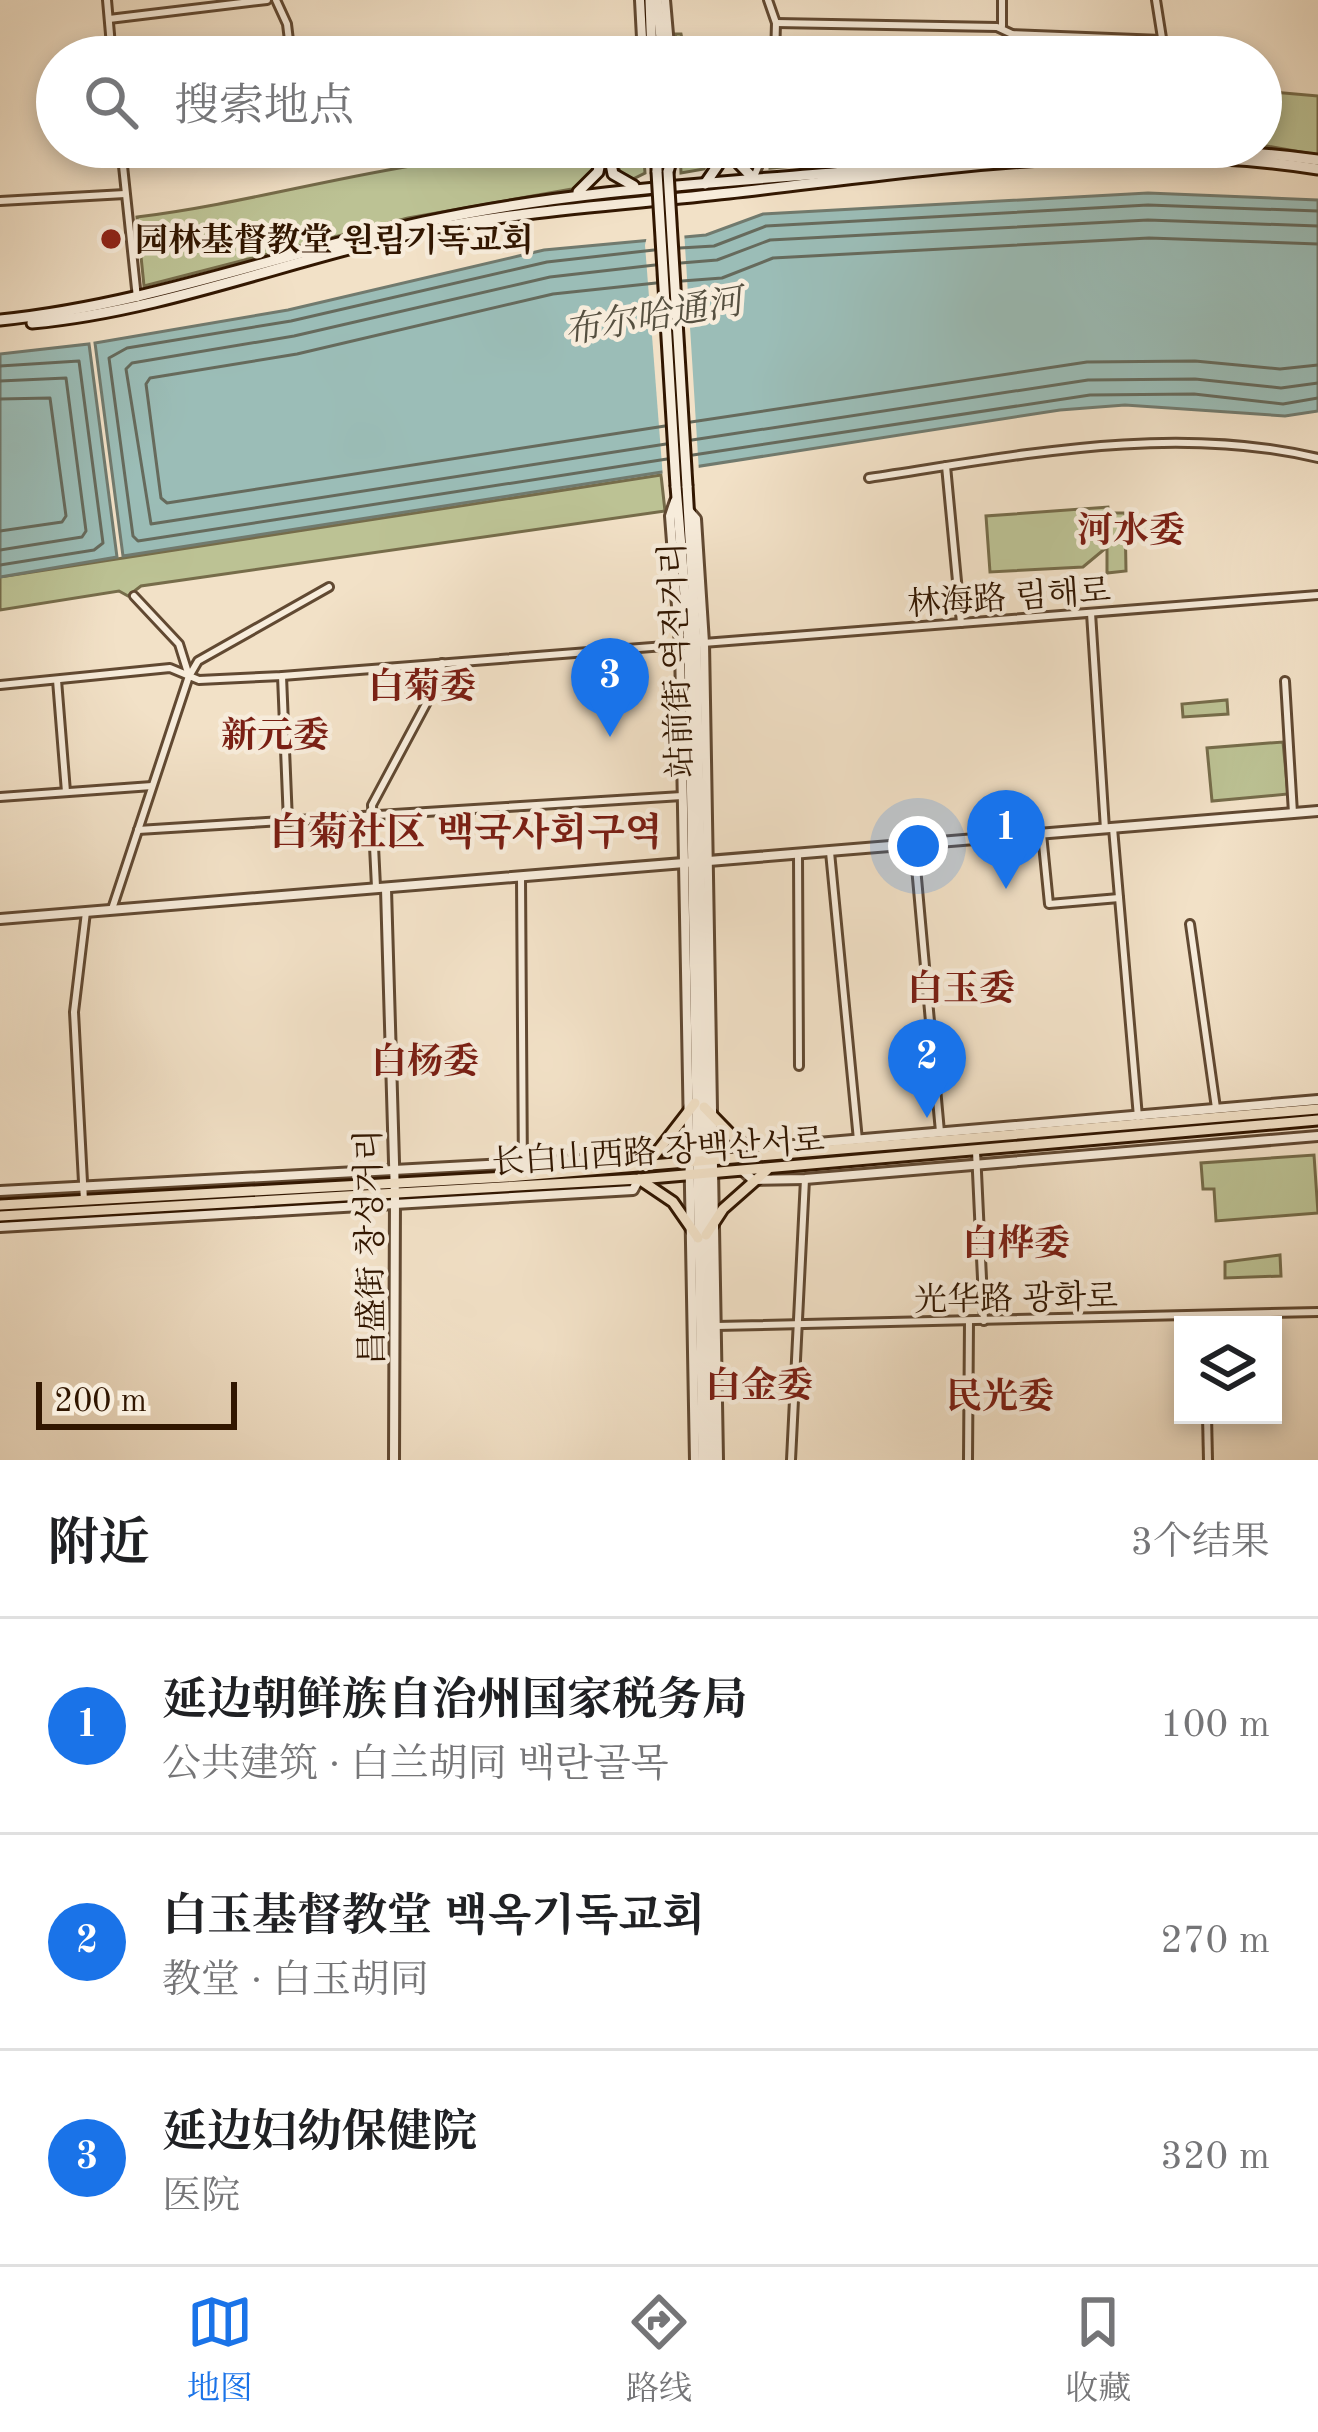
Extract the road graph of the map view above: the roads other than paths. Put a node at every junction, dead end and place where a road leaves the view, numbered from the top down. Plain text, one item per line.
1 (107, 0) edge
2 (272, 0) edge
3 (640, 0) edge
4 (657, 0) edge
5 (768, 0) edge
6 (1002, 0) edge
7 (1156, 0) edge
8 (109, 20) junction
9 (776, 23) junction
10 (1002, 28) junction
11 (1012, 34) joint
12 (656, 35) edge
13 (110, 36) edge
14 (289, 36) edge
15 (644, 36) edge
16 (665, 36) edge
17 (776, 36) edge
18 (1062, 36) edge
19 (1161, 36) edge
20 (1282, 156) edge
21 (1318, 160) edge
22 (1282, 165) edge
23 (123, 168) edge
24 (598, 168) edge
25 (612, 168) edge
26 (664, 168) edge
27 (711, 168) edge
28 (742, 168) edge
29 (757, 168) edge
30 (863, 168) edge
31 (975, 168) edge
32 (1318, 170) edge
33 (613, 173) junction
34 (753, 178) junction
35 (703, 182) junction
36 (639, 188) junction
37 (125, 194) junction
38 (618, 197) junction
39 (693, 197) junction
40 (561, 198) junction
41 (0, 201) edge
42 (137, 301) junction
43 (0, 323) edge
44 (1318, 458) edge
45 (946, 466) junction
46 (869, 478) dead end
47 (680, 489) junction
48 (329, 587) dead end
49 (1318, 595) edge
50 (134, 596) dead end
51 (1090, 613) junction
52 (961, 623) junction
53 (692, 644) junction
54 (442, 663) junction
55 (190, 676) junction
56 (282, 676) junction
57 (57, 680) junction
58 (1285, 681) dead end
59 (0, 685) edge
60 (153, 786) junction
61 (66, 792) junction
62 (682, 796) junction
63 (0, 797) edge
64 (1318, 811) edge
65 (1293, 813) junction
66 (370, 816) junction
67 (288, 822) junction
68 (1109, 828) junction
69 (138, 830) junction
70 (1042, 834) junction
71 (914, 845) junction
72 (830, 852) junction
73 (798, 855) junction
74 (696, 863) junction
75 (520, 878) junction
76 (381, 889) junction
77 (1119, 898) junction
78 (112, 909) junction
79 (86, 912) junction
80 (0, 919) edge
81 (1190, 924) dead end
82 (799, 1066) dead end
83 (1318, 1100) edge
84 (699, 1105) junction
85 (1216, 1108) junction
86 (1318, 1109) edge
87 (711, 1117) junction
88 (688, 1118) junction
89 (1318, 1120) edge
90 (1138, 1121) junction
91 (940, 1132) junction
92 (990, 1133) junction
93 (1318, 1136) edge
94 (858, 1140) junction
95 (771, 1147) junction
96 (976, 1150) junction
97 (791, 1154) junction
98 (700, 1161) junction
99 (978, 1164) junction
100 (646, 1167) junction
101 (768, 1169) junction
102 (392, 1170) junction
103 (523, 1171) junction
104 (743, 1171) junction
105 (701, 1174) junction
106 (805, 1179) junction
107 (753, 1180) junction
108 (394, 1183) junction
109 (636, 1185) junction
110 (83, 1186) junction
111 (0, 1191) edge
112 (85, 1201) junction
113 (395, 1201) junction
114 (0, 1205) edge
115 (0, 1216) edge
116 (691, 1222) junction
117 (714, 1222) junction
118 (0, 1227) edge
119 (702, 1237) junction
120 (714, 1256) junction
121 (1318, 1312) edge
122 (1269, 1316) edge
123 (969, 1321) junction
124 (984, 1321) junction
125 (1174, 1321) edge
126 (796, 1324) junction
127 (712, 1326) junction
128 (1208, 1424) edge
129 (394, 1460) edge
130 (707, 1460) edge
131 (791, 1460) edge
132 (968, 1460) edge
133 (1208, 1460) edge

1 - 8 street
2 - 8 street
2 - 14 street
3 - 15 street
4 - 12 main road
4 - 16 street
5 - 9 street
6 - 10 street
7 - 19 street
8 - 13 street
9 - 10 street
9 - 17 street
10 - 11 street
11 - 18 street
20 - 21 main road
22 - 32 main road
23 - 37 street
24 - 40 main road
25 - 33 main road
26 - 47 main road, bridge
27 - 35 main road
28 - 34 main road
29 - 34 street
30 - 34 main road
31 - 39 main road
33 - 36 main road
33 - 38 main road
34 - 35 main road
35 - 36 main road
35 - 39 main road
36 - 38 main road
37 - 41 street
37 - 42 street
38 - 39 main road
38 - 40 main road
38 - 42 main road
40 - 42 main road
42 - 43 main road
44 - 45 street
45 - 46 street
45 - 52 street
47 - 53 main road, 站前街 역전거리
47 - 53 main road, 站前街 역전거리
48 - 55 street
49 - 51 street, 林海路 림해로
50 - 55 street
51 - 52 street, 林海路 림해로
51 - 68 street
52 - 53 street, 林海路 림해로
53 - 54 street, 林海路 림해로
53 - 62 street, 站前街 역전거리
53 - 74 main road, 站前街 역전거리
54 - 56 street, 林海路 림해로
54 - 66 street
55 - 56 street, 林海路 림해로
55 - 57 street, 林海路 림해로
55 - 60 street
56 - 67 street
57 - 59 street, 林海路 림해로
57 - 61 street
58 - 65 street
60 - 61 street
60 - 69 street
61 - 63 street
62 - 66 street
62 - 74 street, 站前街 역전거리
64 - 65 street
65 - 68 street
66 - 67 street
66 - 76 street
67 - 69 street
68 - 70 street
68 - 77 street
69 - 78 street
70 - 71 street
70 - 77 street
71 - 72 street
71 - 91 street
72 - 73 street
72 - 94 street
73 - 74 street
73 - 82 street
74 - 75 street
74 - 84 main road, 站前街 역전거리
74 - 87 street, 站前街 역전거리
74 - 88 street, 站前街 역전거리
75 - 76 street
75 - 103 street
76 - 78 street
76 - 102 street, 昌盛街 창성거리
77 - 90 street
78 - 79 street
79 - 80 street
79 - 110 street
81 - 85 street
83 - 85 street
84 - 87 main road
84 - 88 main road
84 - 98 main road, 站前街 역전거리
85 - 90 street
86 - 90 main road, 长白山西路 장백산서로
87 - 95 main road
87 - 98 street, 站前街 역전거리
88 - 98 street, 站前街 역전거리
88 - 100 main road
89 - 96 main road, 长白山西路 장백산서로
90 - 92 main road, 长白山西路 장백산서로
91 - 92 street
91 - 94 street
92 - 97 main road, 长白山西路 장백산서로
93 - 99 street
94 - 95 street
95 - 97 main road
96 - 99 street
96 - 101 main road, 长白山西路 장백산서로
97 - 98 main road, 长白山西路 장백산서로
98 - 100 main road, 长白山西路 장백산서로
98 - 105 main road, 站前街 역전거리
99 - 106 street
99 - 124 street
100 - 103 main road, 长白山西路 장백산서로
101 - 104 main road, 长白山西路 장백산서로
101 - 107 main road
102 - 103 street, 长白山西路 장백산서로
102 - 108 street, 昌盛街 창성거리
102 - 110 street, 长白山西路 장백산서로
103 - 108 main road, 长白山西路 장백산서로
104 - 105 main road, 长白山西路 장백산서로
104 - 107 street
105 - 109 main road, 长白山西路 장백산서로
105 - 116 street, 站前街 역전거리
105 - 117 street, 站前街 역전거리
105 - 119 main road, 站前街 역전거리
106 - 107 street
106 - 126 street
107 - 117 main road
108 - 112 main road, 长白山西路 장백산서로
108 - 113 street, 昌盛街 창성거리
109 - 113 main road, 长白山西路 장백산서로
109 - 116 main road
110 - 111 street, 长白山西路 장백산서로
110 - 112 street
112 - 114 main road, 长白山西路 장백산서로
113 - 115 main road, 长白山西路 장백산서로
113 - 118 street, 长白山西路 장백산서로
113 - 129 street, 昌盛街 창성거리
116 - 119 main road
116 - 130 street, 站前街 역전거리
117 - 119 main road
117 - 120 street, 站前街 역전거리
119 - 120 main road
119 - 127 main road, 站前街 역전거리
119 - 130 main road, 站前街 역전거리
120 - 127 street, 站前街 역전거리
121 - 122 street, 光华路 광화로
123 - 124 street, 光华路 광화로
123 - 126 street, 光华路 광화로
123 - 132 street
124 - 125 street, 光华路 광화로
126 - 127 street, 光华路 광화로
126 - 131 street
127 - 130 main road, 站前街 역전거리
128 - 133 street

